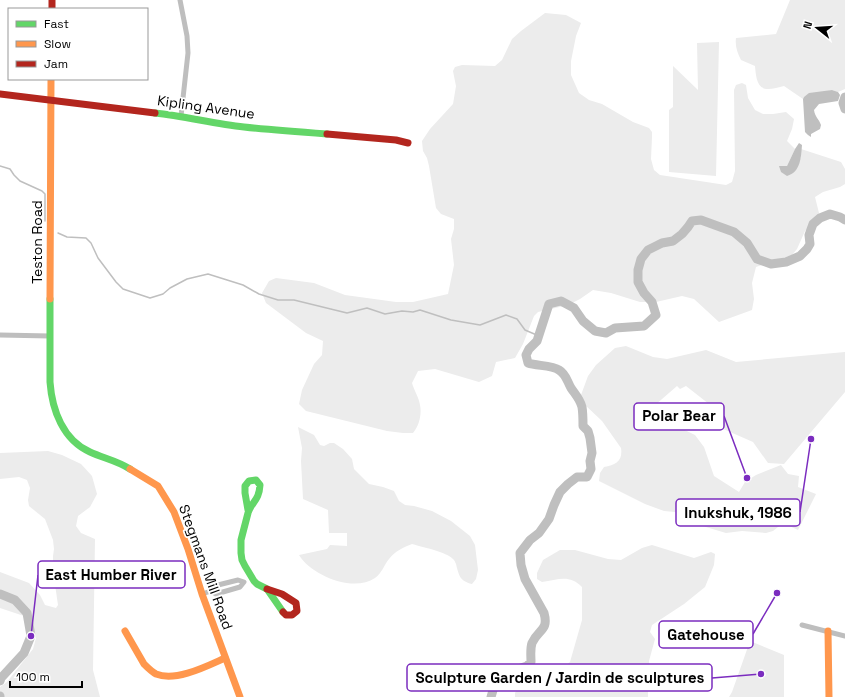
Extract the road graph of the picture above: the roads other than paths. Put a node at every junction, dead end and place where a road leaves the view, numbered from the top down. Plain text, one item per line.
1 (180, 0) edge
2 (51, 80) edge
3 (0, 94) edge
4 (50, 101) junction
5 (182, 116) junction
6 (408, 143) dead end
7 (0, 335) edge
8 (50, 336) junction
9 (53, 405) joint
10 (248, 510) dead end
11 (251, 577) junction
12 (244, 582) junction
13 (267, 589) dead end
14 (211, 591) junction
15 (202, 594) junction
16 (802, 625) dead end
17 (125, 631) dead end
18 (828, 631) junction
19 (845, 636) edge
20 (225, 658) junction
21 (240, 697) edge
22 (829, 697) edge

1 - 5 street
2 - 4 street, Teston Road
3 - 4 street, Kipling Avenue
4 - 5 street, Kipling Avenue
4 - 8 street, Teston Road
5 - 6 street, Kipling Avenue
7 - 8 street
8 - 9 street, Teston Road
9 - 15 street, Stegmans Mill Road
10 - 11 street
11 - 12 street
11 - 13 street
12 - 14 street
12 - 14 street
14 - 15 street
15 - 20 street, Stegmans Mill Road
16 - 18 street
17 - 20 street
18 - 19 street
18 - 22 street
20 - 21 street, Stegmans Mill Road

